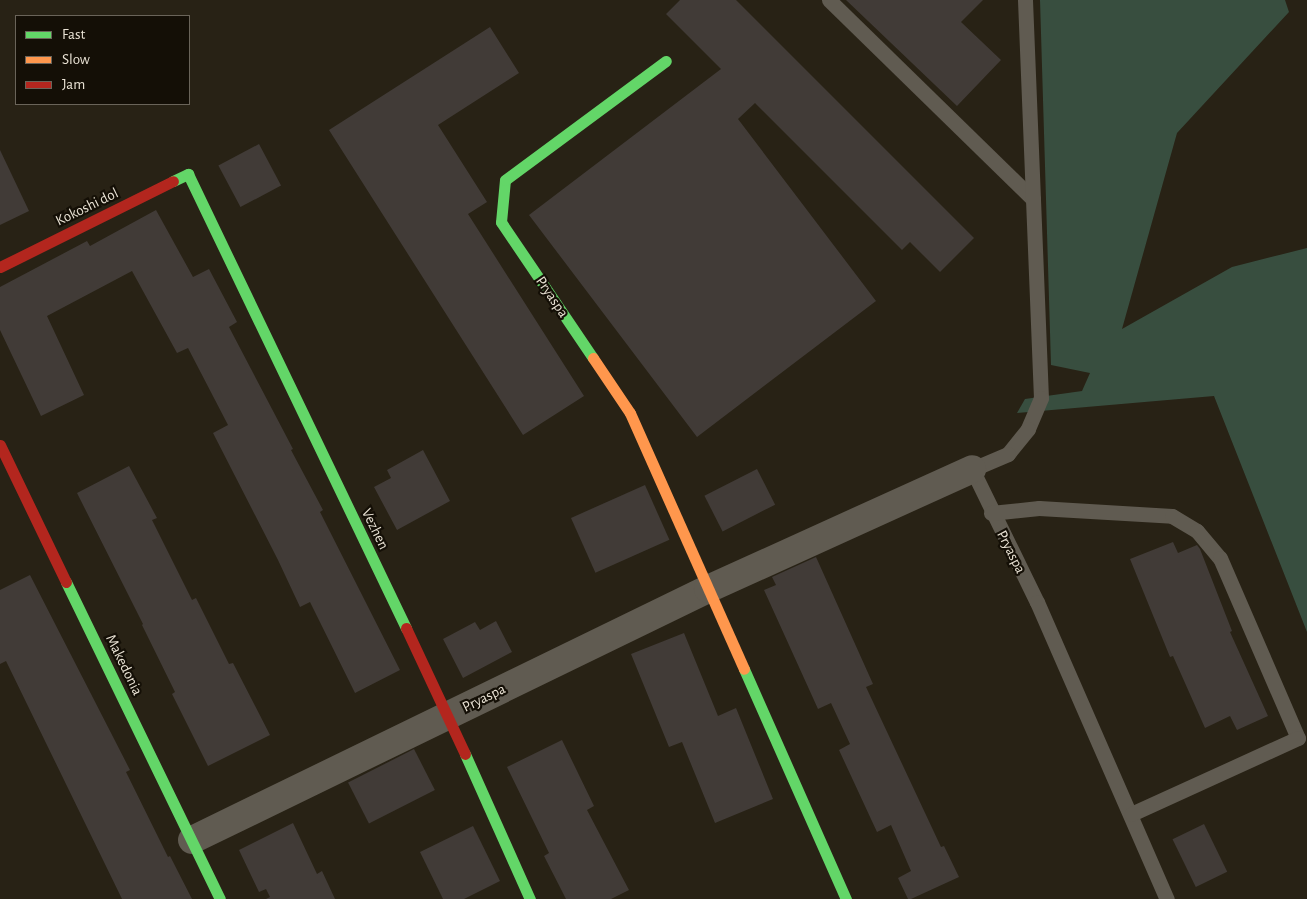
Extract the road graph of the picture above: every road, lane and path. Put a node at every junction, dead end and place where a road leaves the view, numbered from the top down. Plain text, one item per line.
1 (829, 0) edge
2 (1025, 0) edge
3 (666, 61) dead end
4 (188, 174) joint
5 (1032, 199) junction
6 (0, 267) edge
7 (0, 445) edge
8 (972, 469) junction
9 (991, 513) junction
10 (708, 589) junction
11 (448, 716) junction
12 (1131, 814) junction
13 (192, 840) junction
14 (220, 899) edge
15 (530, 899) edge
16 (846, 899) edge
17 (1167, 899) edge

1 - 5 lane
2 - 5 lane
3 - 10 street, Pryaspa
4 - 6 street, Kokoshi dol
4 - 11 street, Vezhen
5 - 8 lane
7 - 13 street, Makedonia
8 - 9 lane, Pryaspa
8 - 10 street, Pryaspa
9 - 12 lane, Pryaspa
9 - 12 lane
10 - 11 street, Pryaspa
10 - 16 street, Pryaspa
11 - 13 street, Pryaspa
11 - 15 street, Vezhen
12 - 17 lane, Pryaspa
13 - 14 street, Makedonia

